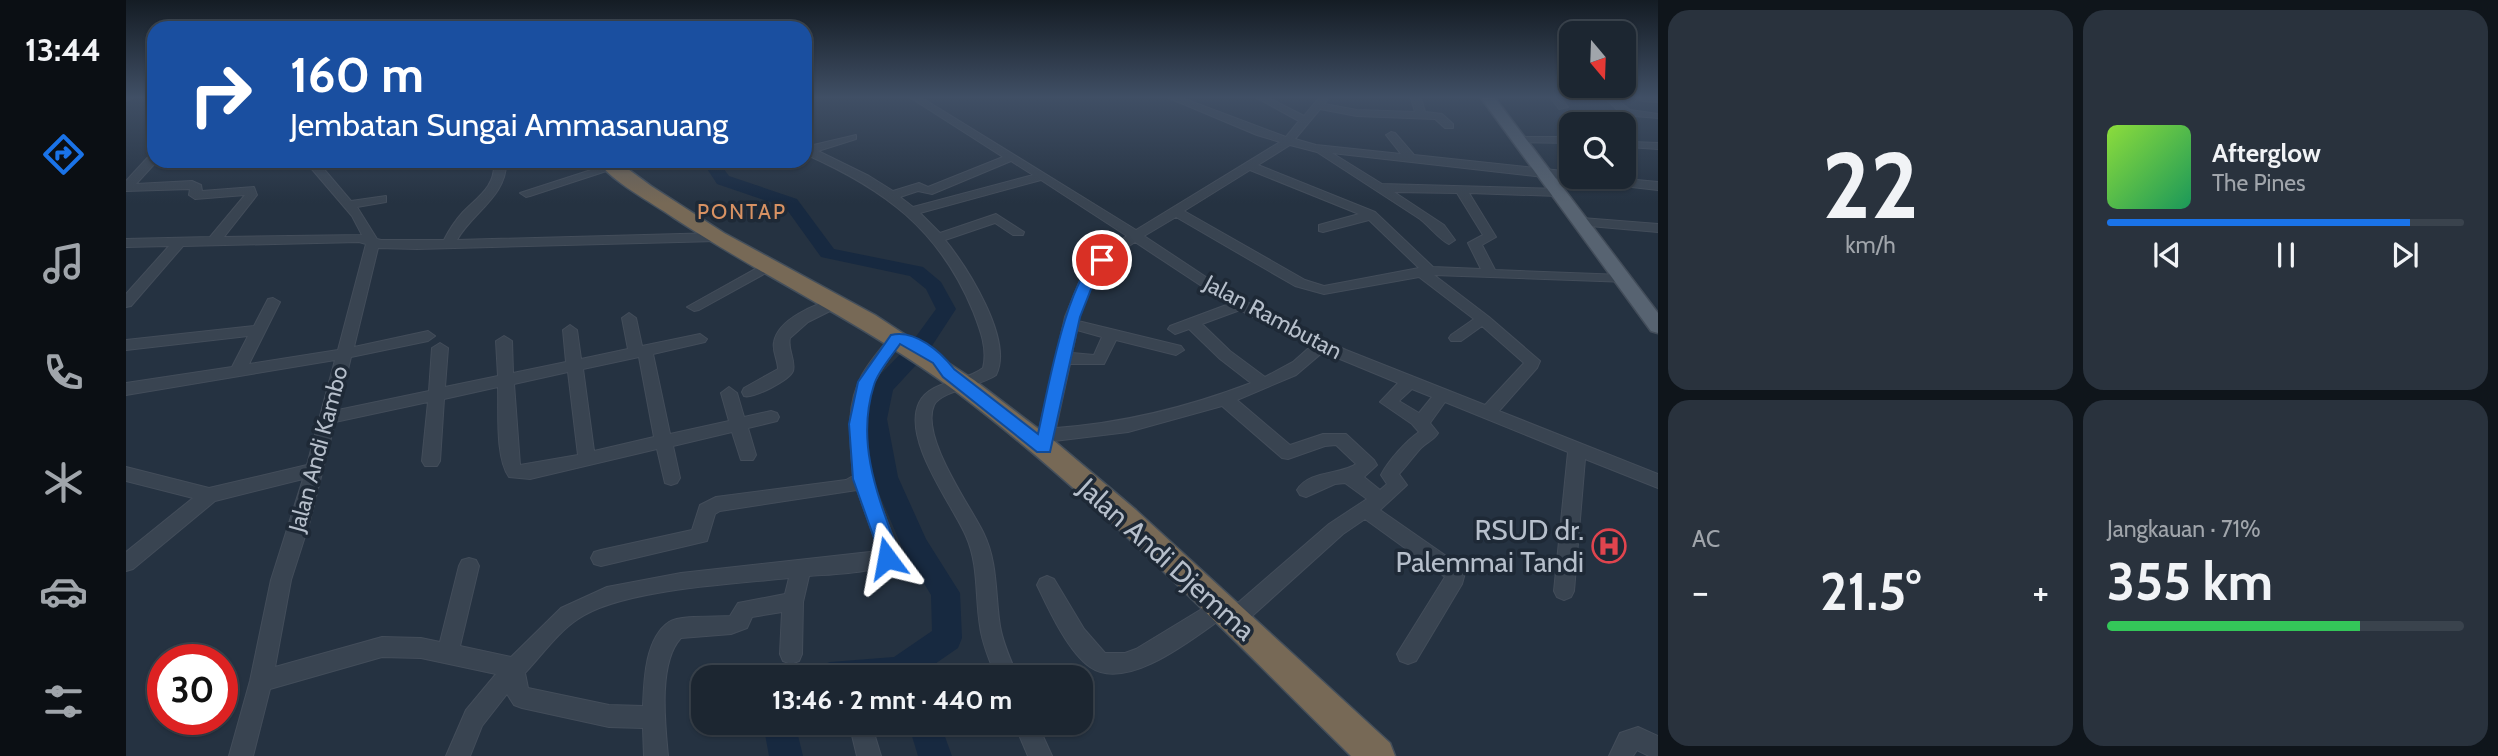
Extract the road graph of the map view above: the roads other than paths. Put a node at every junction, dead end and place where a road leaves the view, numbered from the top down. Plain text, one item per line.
1 (974, 133) edge
2 (1265, 133) edge
3 (1295, 133) edge
4 (1514, 133) edge
5 (1391, 135) dead end
6 (852, 137) dead end
7 (1519, 140) junction
8 (1559, 140) edge
9 (1287, 142) junction
10 (1636, 145) edge
11 (1658, 146) edge
12 (1315, 148) junction
13 (812, 149) edge
14 (812, 154) edge
15 (1012, 157) junction
16 (1411, 159) junction
17 (1249, 165) junction
18 (147, 166) edge
19 (317, 168) edge
20 (499, 168) edge
21 (602, 168) edge
22 (622, 168) edge
23 (1544, 174) junction
24 (1044, 176) junction
25 (1559, 176) edge
26 (1636, 184) edge
27 (1658, 186) edge
28 (1381, 188) junction
29 (1461, 190) junction
30 (1558, 192) junction
31 (526, 193) dead end
32 (891, 196) junction
33 (382, 199) dead end
34 (349, 205) junction
35 (912, 211) junction
36 (1175, 211) junction
37 (1371, 215) junction
38 (1582, 222) junction
39 (1658, 228) edge
40 (1323, 229) dead end
41 (1018, 232) dead end
42 (1135, 235) junction
43 (717, 237) junction
44 (938, 238) junction
45 (215, 240) junction
46 (1449, 240) dead end
47 (180, 241) junction
48 (126, 243) edge
49 (373, 243) junction
50 (448, 244) junction
51 (768, 265) junction
52 (1425, 272) junction
53 (1490, 274) junction
54 (1623, 279) junction
55 (272, 302) dead end
56 (126, 303) edge
57 (835, 303) junction
58 (1240, 305) junction
59 (694, 307) dead end
60 (629, 318) dead end
61 (1484, 320) junction
62 (1072, 324) junction
63 (1193, 324) junction
64 (1658, 327) edge
65 (1175, 328) dead end
66 (256, 330) junction
67 (570, 330) dead end
68 (1111, 334) junction
69 (1456, 338) dead end
70 (700, 339) dead end
71 (504, 341) dead end
72 (901, 341) junction
73 (126, 345) edge
74 (1321, 345) junction
75 (1176, 350) dead end
76 (640, 352) junction
77 (343, 354) junction
78 (1062, 358) junction
79 (576, 366) junction
80 (946, 371) junction
81 (237, 372) junction
82 (505, 381) junction
83 (1409, 382) junction
84 (1265, 384) junction
85 (126, 389) edge
86 (729, 393) dead end
87 (750, 393) dead end
88 (1442, 395) junction
89 (436, 396) junction
90 (1226, 400) junction
91 (1488, 412) junction
92 (771, 417) dead end
93 (327, 418) junction
94 (1421, 422) junction
95 (738, 425) junction
96 (1046, 441) junction
97 (662, 442) junction
98 (1577, 450) junction
99 (747, 455) dead end
100 (587, 460) junction
101 (431, 461) dead end
102 (313, 470) junction
103 (126, 474) edge
104 (1352, 476) junction
105 (671, 478) dead end
106 (862, 479) junction
107 (1658, 481) edge
108 (1306, 490) dead end
109 (209, 495) junction
110 (1372, 505) junction
111 (601, 558) dead end
112 (127, 562) edge
113 (469, 566) dead end
114 (800, 568) junction
115 (1047, 585) dead end
116 (1564, 591) dead end
117 (793, 601) junction
118 (1228, 613) junction
119 (448, 654) junction
120 (791, 654) dead end
121 (1408, 654) dead end
122 (1003, 665) edge
123 (515, 668) junction
124 (261, 681) junction
125 (653, 717) junction
126 (863, 735) edge
127 (1031, 735) edge
128 (1658, 748) edge
129 (241, 756) edge
130 (458, 756) edge
131 (656, 756) edge
132 (869, 756) edge
133 (1040, 756) edge
134 (1377, 756) edge
135 (1621, 756) edge

1 - 15 street, Jalan Rambutan
2 - 9 street
3 - 9 street
4 - 7 main road
5 - 16 street
6 - 13 street
7 - 8 street
7 - 23 main road
9 - 12 street
9 - 17 street
10 - 11 street
12 - 16 street
12 - 28 street
14 - 32 street
15 - 24 street, Jalan Rambutan
15 - 32 street
16 - 23 street
17 - 36 street
17 - 37 street
18 - 45 street
19 - 34 street
20 - 50 street
21 - 31 street
22 - 43 highway
23 - 25 street
23 - 30 main road
24 - 35 street
24 - 42 street, Jalan Rambutan
26 - 27 street
28 - 29 street
28 - 46 street
29 - 30 street
29 - 53 street
30 - 38 main road
32 - 35 street
33 - 34 street
34 - 49 street
35 - 44 street
36 - 42 street
36 - 52 street
37 - 40 street
37 - 52 street
38 - 39 street
38 - 54 main road
41 - 44 street
42 - 58 street, Jalan Rambutan
42 - 62 street
43 - 50 street
43 - 51 highway
44 - 80 street
45 - 47 street
45 - 49 street
47 - 48 street
47 - 56 street
49 - 50 street
49 - 77 street, Jalan Andi Kambo
51 - 57 highway
51 - 59 street
52 - 53 street
52 - 61 street
53 - 54 street
54 - 64 main road
55 - 66 street
57 - 72 highway
57 - 87 street
58 - 63 street
58 - 74 street, Jalan Rambutan
60 - 76 street
61 - 69 street
61 - 91 street
62 - 68 street
62 - 78 street
63 - 65 street
63 - 84 street
66 - 73 street
66 - 81 street
67 - 79 street
68 - 75 street
68 - 78 street
70 - 76 street
71 - 82 street
72 - 80 highway, Jalan Andi Djemma
72 - 106 street
74 - 83 street, Jalan Rambutan
74 - 84 street
76 - 79 street
76 - 97 street
77 - 81 street
77 - 89 street
77 - 93 street, Jalan Andi Kambo
78 - 96 street
79 - 82 street
79 - 100 street
80 - 96 highway, Jalan Andi Djemma
80 - 122 street
81 - 85 street
82 - 89 street
82 - 100 street
83 - 88 street, Jalan Rambutan
83 - 94 street
84 - 90 street
86 - 95 street
88 - 91 street, Jalan Rambutan
88 - 94 street
89 - 93 street
89 - 101 street
90 - 96 street
90 - 104 street
91 - 98 street, Jalan Rambutan
92 - 95 street
93 - 102 street, Jalan Andi Kambo
94 - 110 street
95 - 97 street
95 - 99 street
96 - 118 highway, Jalan Andi Djemma
97 - 100 street
97 - 105 street
98 - 107 street, Jalan Rambutan
98 - 116 street
102 - 109 street
102 - 124 street, Jalan Andi Kambo
103 - 109 street
104 - 108 street
104 - 110 street
106 - 111 street
106 - 114 street
109 - 112 street
110 - 118 street
110 - 121 street
113 - 119 street
114 - 117 street
114 - 123 street
115 - 118 street
117 - 120 street
117 - 125 street
118 - 134 highway, Jalan Andi Djemma
119 - 123 street
119 - 124 street
123 - 125 street
123 - 130 street
124 - 129 street, Jalan Andi Kambo
125 - 131 street
126 - 132 street
127 - 133 street
128 - 135 street

